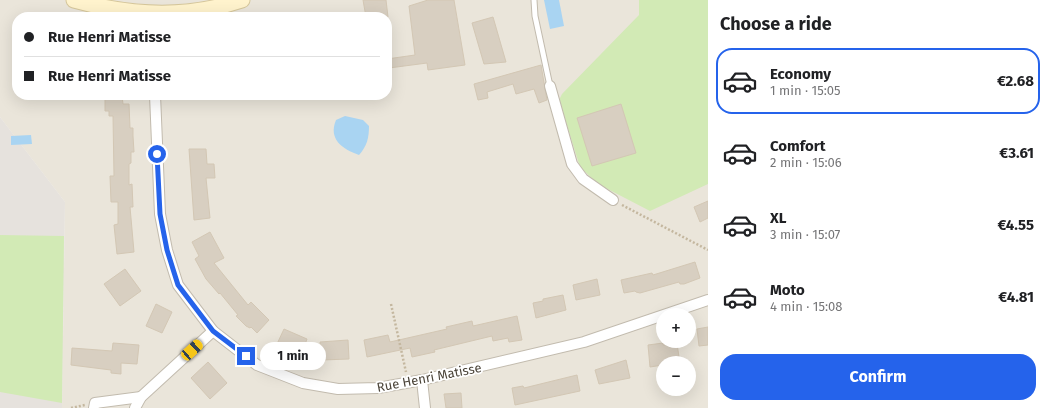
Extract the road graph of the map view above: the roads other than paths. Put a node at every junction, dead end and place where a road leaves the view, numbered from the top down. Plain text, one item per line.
1 (74, 0) edge
2 (242, 0) edge
3 (534, 0) edge
4 (129, 12) edge
5 (196, 12) edge
6 (550, 86) joint
7 (155, 100) edge
8 (613, 200) road end
9 (708, 300) edge
10 (213, 331) junction
11 (422, 380) junction
12 (141, 397) junction
13 (94, 408) edge
14 (135, 408) edge
15 (425, 408) edge

1 - 4 street
2 - 5 street
3 - 6 lane
6 - 8 street
7 - 10 street, Rue Henri Matisse
9 - 11 street, Rue Henri Matisse
10 - 11 street, Rue Henri Matisse
10 - 12 street
11 - 15 street
12 - 13 street
12 - 14 street

